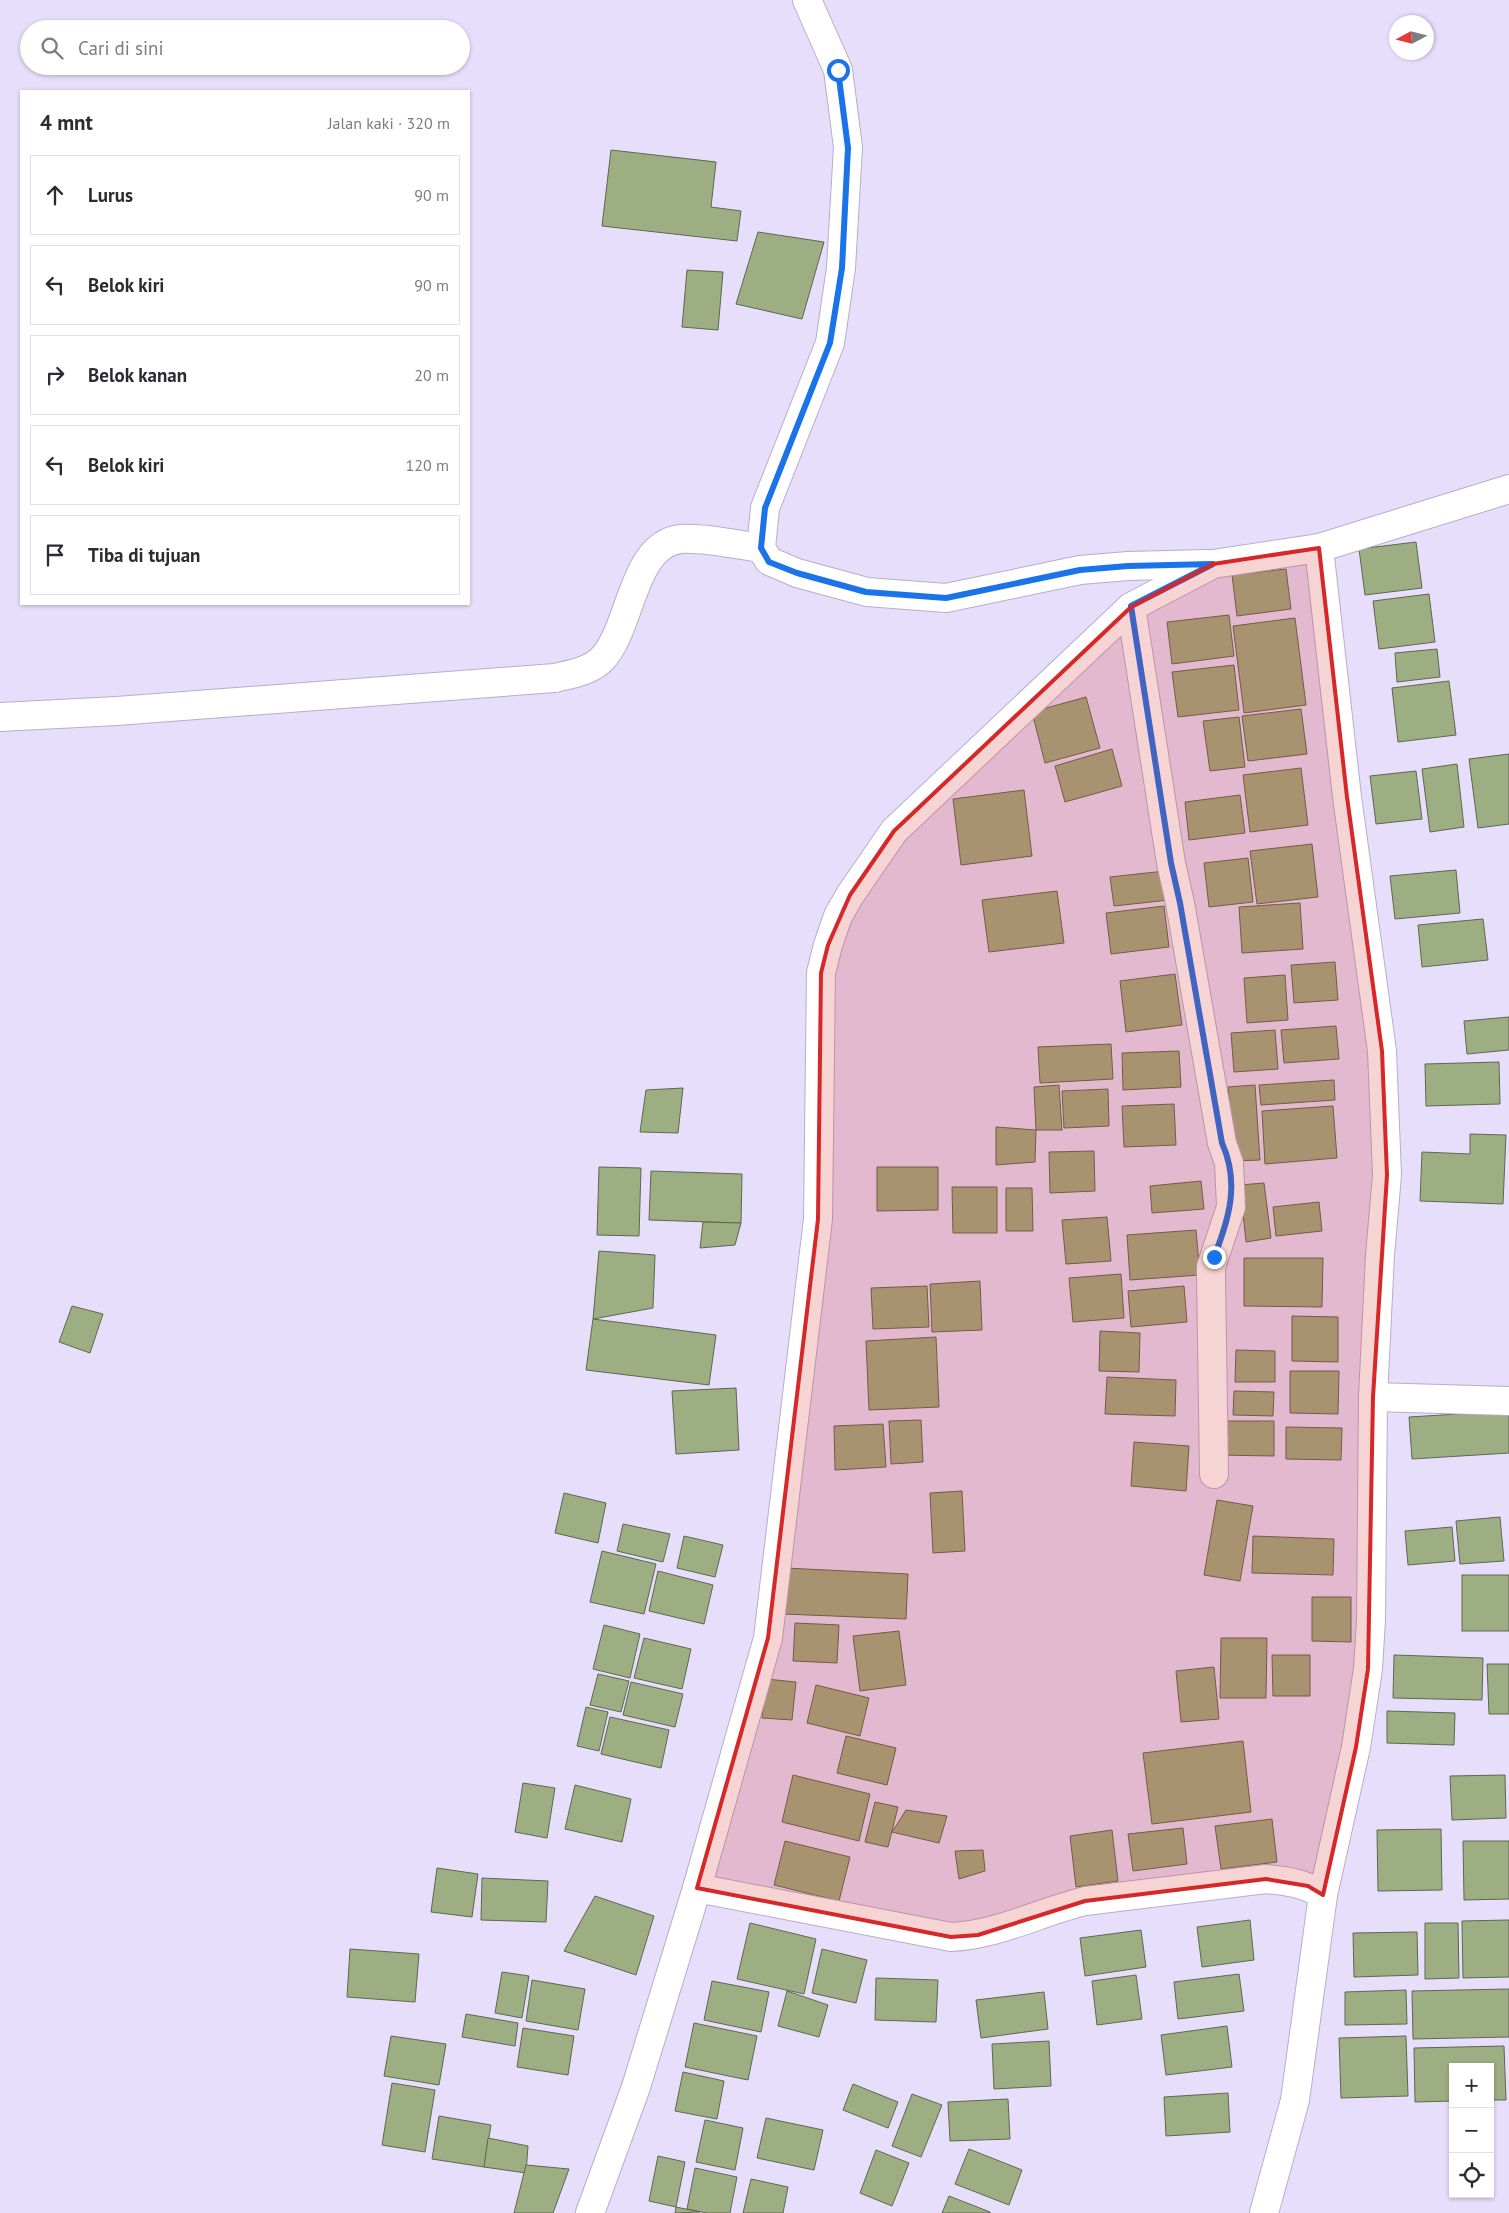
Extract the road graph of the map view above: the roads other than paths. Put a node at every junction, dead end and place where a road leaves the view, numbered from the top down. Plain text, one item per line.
1 (808, 0) edge
2 (1509, 489) edge
3 (761, 548) junction
4 (1319, 548) junction
5 (1213, 564) junction
6 (1131, 606) junction
7 (0, 717) edge
8 (1374, 1397) junction
9 (1509, 1401) edge
10 (1214, 1474) dead end
11 (697, 1888) junction
12 (1323, 1895) junction
13 (590, 2213) edge
14 (1264, 2213) edge

1 - 3 street
2 - 4 street
3 - 5 street
3 - 7 street
4 - 5 street
4 - 8 street
5 - 6 street
6 - 10 street
6 - 11 street
8 - 9 street
8 - 12 street
11 - 12 street
11 - 13 street
12 - 14 street

